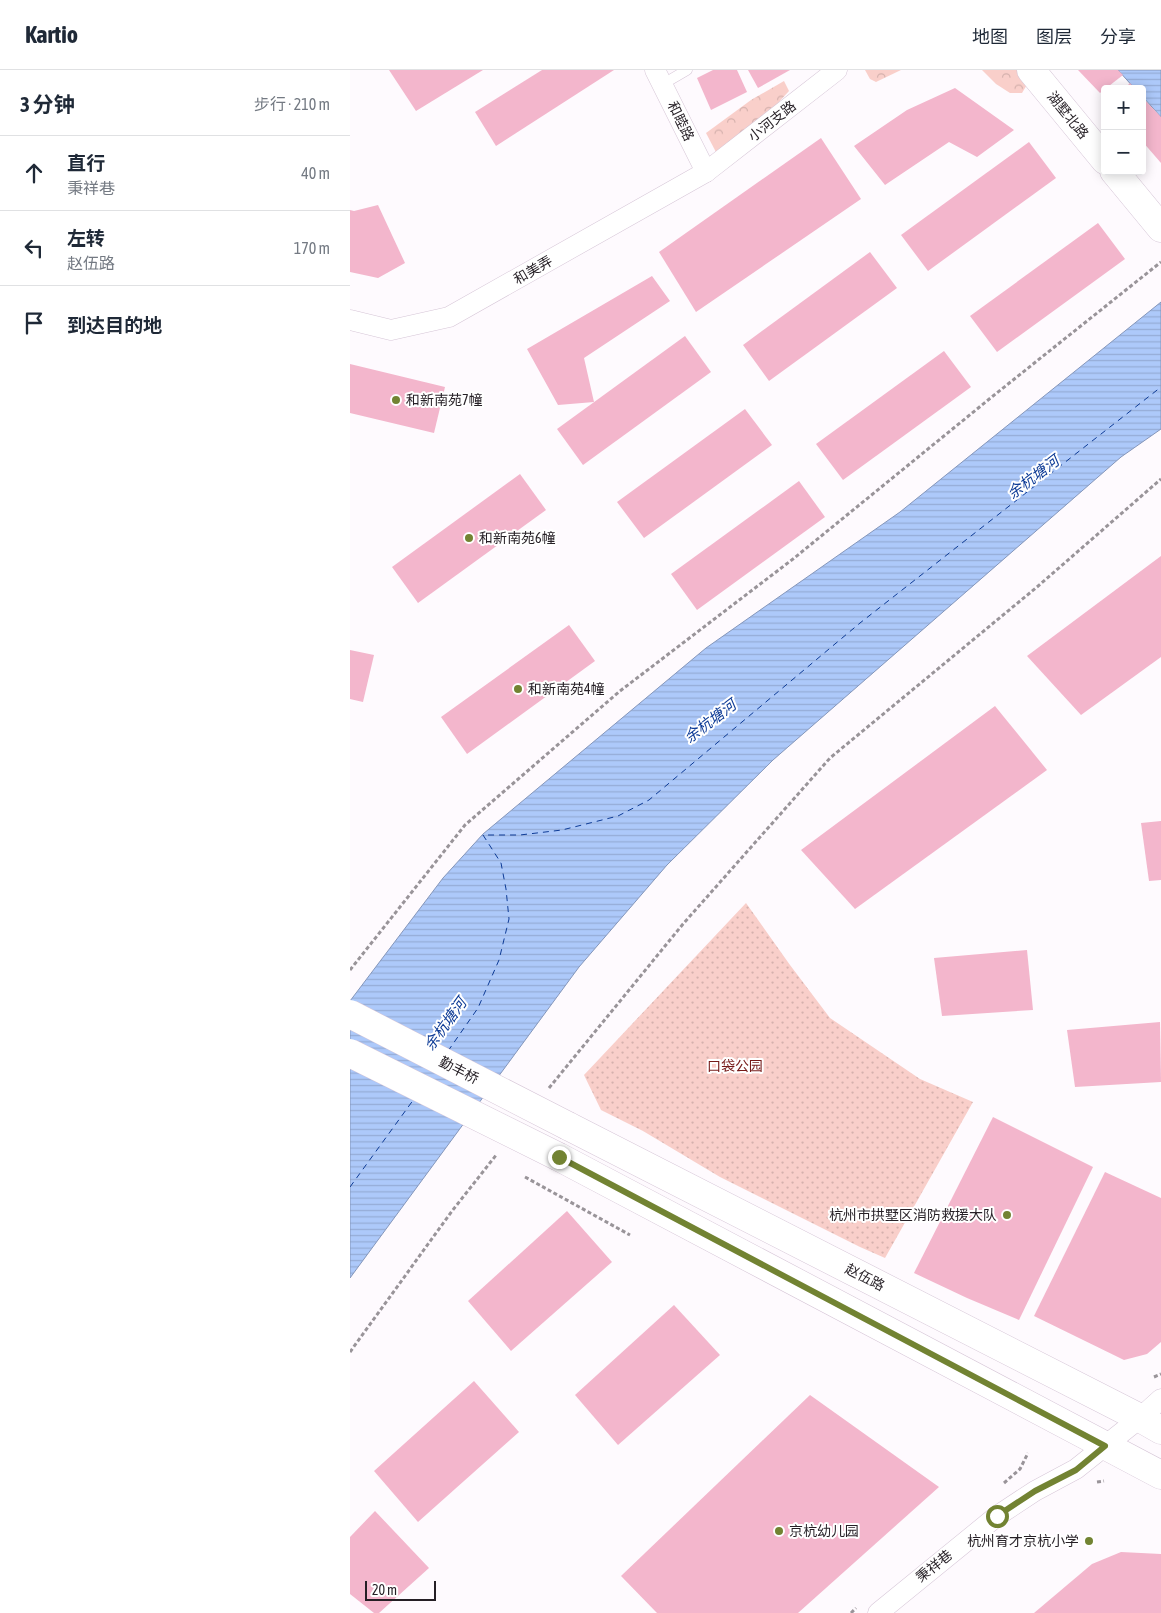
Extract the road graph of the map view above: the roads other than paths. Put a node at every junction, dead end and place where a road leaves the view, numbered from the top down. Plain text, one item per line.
1 (687, 70) edge
2 (837, 70) edge
3 (1032, 70) edge
4 (659, 77) edge
5 (1101, 155) edge
6 (706, 172) junction
7 (1117, 175) edge
8 (1161, 228) edge
9 (350, 320) edge
10 (350, 1014) edge
11 (350, 1052) edge
12 (568, 1126) joint
13 (1161, 1399) edge
14 (1151, 1424) edge
15 (1105, 1446) junction
16 (1161, 1475) edge
17 (878, 1613) edge

1 - 4 lane
2 - 6 street, 小河支路
3 - 5 main road, 湖墅北路
4 - 6 street, 和睦路
6 - 9 street, 和美弄
7 - 8 main road
10 - 12 main road, 勤丰桥, bridge
11 - 15 main road, bridge
12 - 14 main road, 赵伍路
13 - 14 street, 秉祥巷
14 - 15 street, 秉祥巷
15 - 16 main road
15 - 17 street, 秉祥巷

